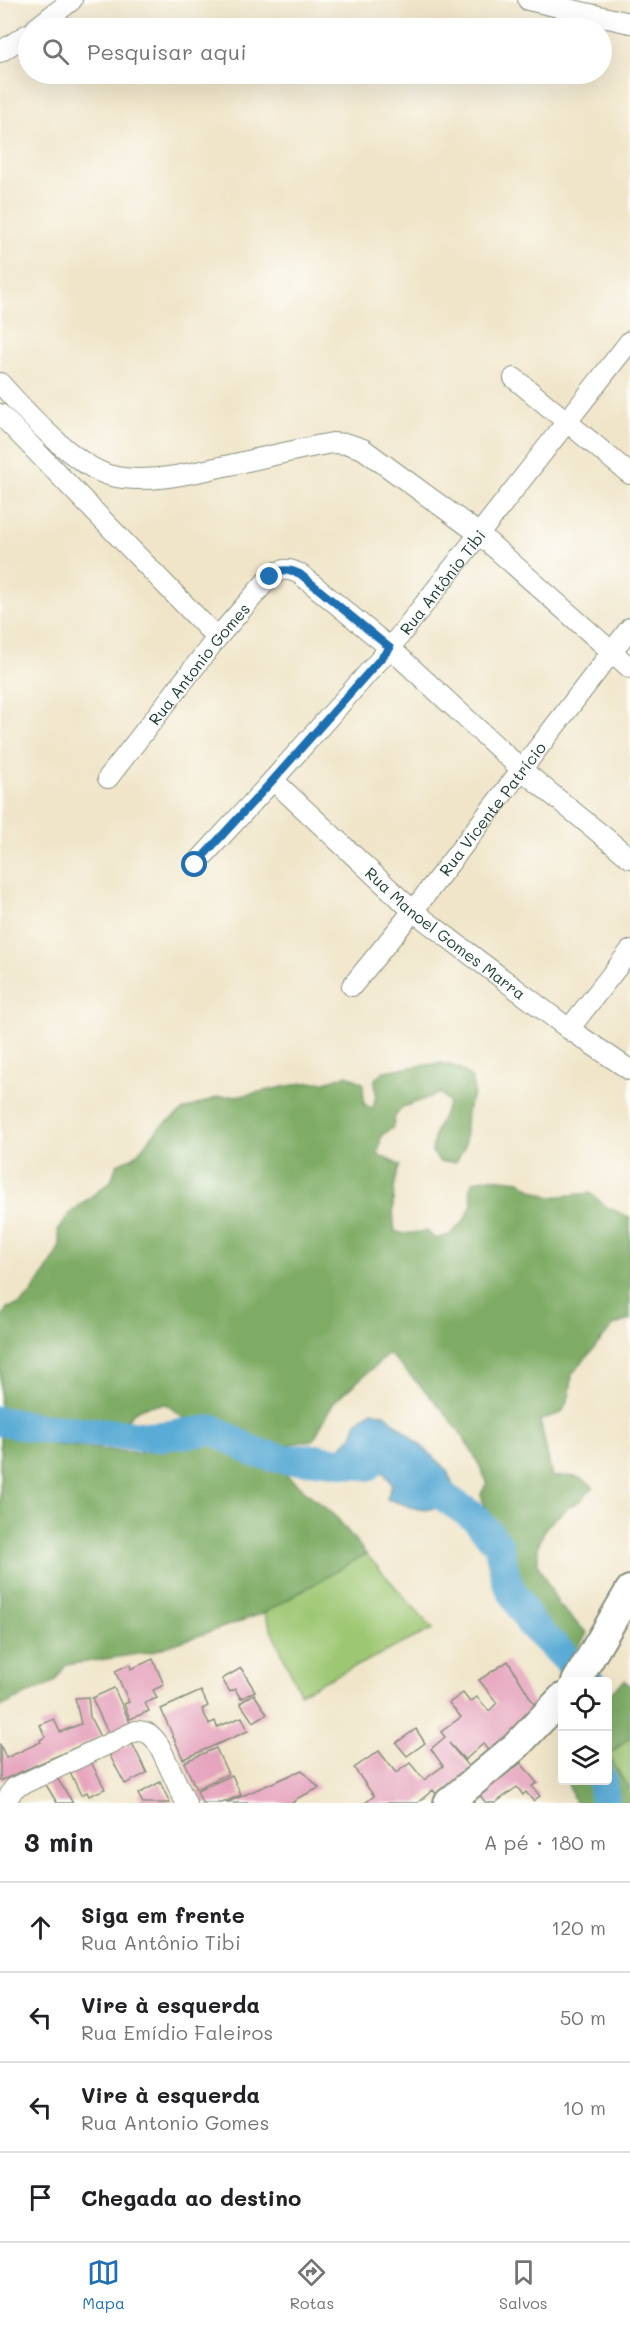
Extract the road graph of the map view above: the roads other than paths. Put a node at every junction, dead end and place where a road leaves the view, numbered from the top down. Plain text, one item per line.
1 (72, 0) edge
2 (528, 0) edge
3 (49, 18) edge
4 (608, 18) edge
5 (612, 19) edge
6 (630, 23) edge
7 (18, 40) edge
8 (0, 52) edge
9 (630, 340) edge
10 (514, 378) dead end
11 (0, 383) edge
12 (0, 414) edge
13 (566, 423) junction
14 (630, 474) edge
15 (478, 533) junction
16 (630, 628) edge
17 (217, 638) junction
18 (390, 648) junction
19 (612, 652) junction
20 (630, 668) edge
21 (522, 770) junction
22 (108, 778) dead end
23 (273, 780) junction
24 (630, 858) edge
25 (195, 865) dead end
26 (413, 911) junction
27 (630, 951) edge
28 (352, 986) dead end
29 (568, 1029) junction
30 (630, 1070) edge
31 (630, 1590) edge
32 (579, 1677) edge
33 (558, 1703) edge
34 (5, 1803) edge
35 (186, 1803) edge
36 (448, 1803) edge

1 - 3 street
2 - 4 street
5 - 6 street
7 - 8 street
9 - 13 street, Rua Antônio Tibi
10 - 13 street
11 - 15 street
12 - 17 street
13 - 14 street
13 - 15 street, Rua Antônio Tibi
15 - 18 street, Rua Antônio Tibi
15 - 19 street
16 - 19 street, Rua Vicente Patrício
17 - 18 street, Rua Antonio Gomes
17 - 22 street, Rua Antonio Gomes
18 - 21 street
18 - 23 street, Rua Antônio Tibi
19 - 20 street
19 - 21 street, Rua Vicente Patrício
21 - 24 street
21 - 26 street, Rua Vicente Patrício
23 - 25 street, Rua Antônio Tibi
23 - 26 street, Rua Manoel Gomes Marra
26 - 28 street, Rua Vicente Patrício
26 - 29 street, Rua Manoel Gomes Marra
27 - 29 street
29 - 30 street, Rua Manoel Gomes Marra
31 - 32 main road
33 - 36 main road
34 - 35 street

